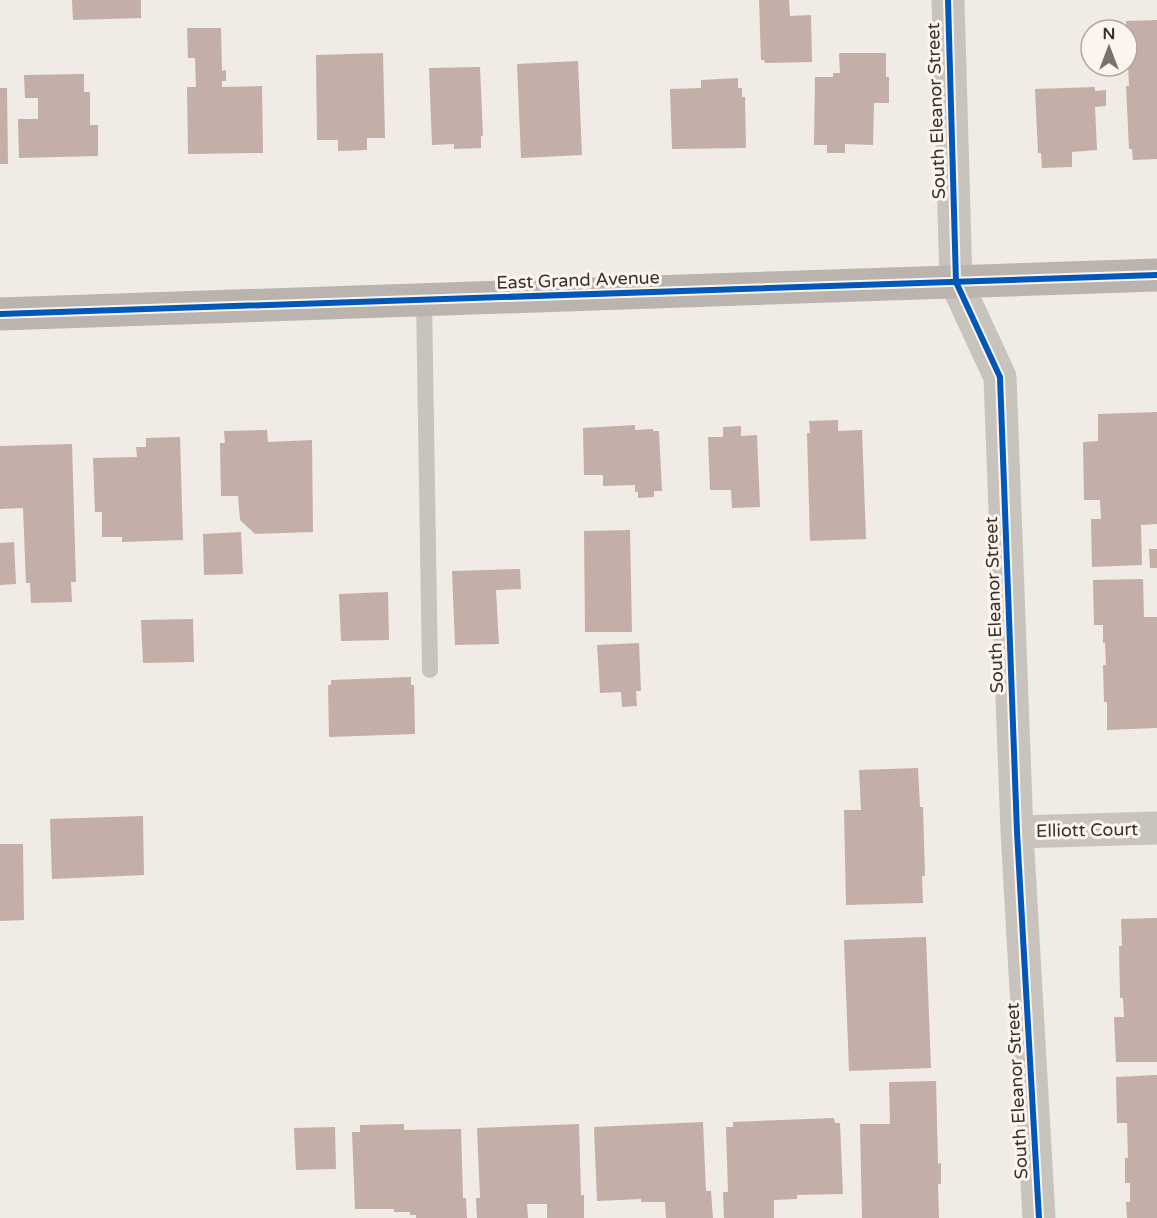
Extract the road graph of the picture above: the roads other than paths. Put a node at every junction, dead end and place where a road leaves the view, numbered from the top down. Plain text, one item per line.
1 (948, 0) edge
2 (1157, 275) edge
3 (956, 282) junction
4 (424, 300) junction
5 (0, 314) edge
6 (430, 670) dead end
7 (1157, 828) edge
8 (1017, 832) junction
9 (1039, 1218) edge

1 - 3 street, South Eleanor Street
2 - 3 street, East Grand Avenue
3 - 4 street, East Grand Avenue
3 - 8 street, South Eleanor Street
4 - 5 street, East Grand Avenue
4 - 6 lane
7 - 8 street, Elliott Court
8 - 9 street, South Eleanor Street

